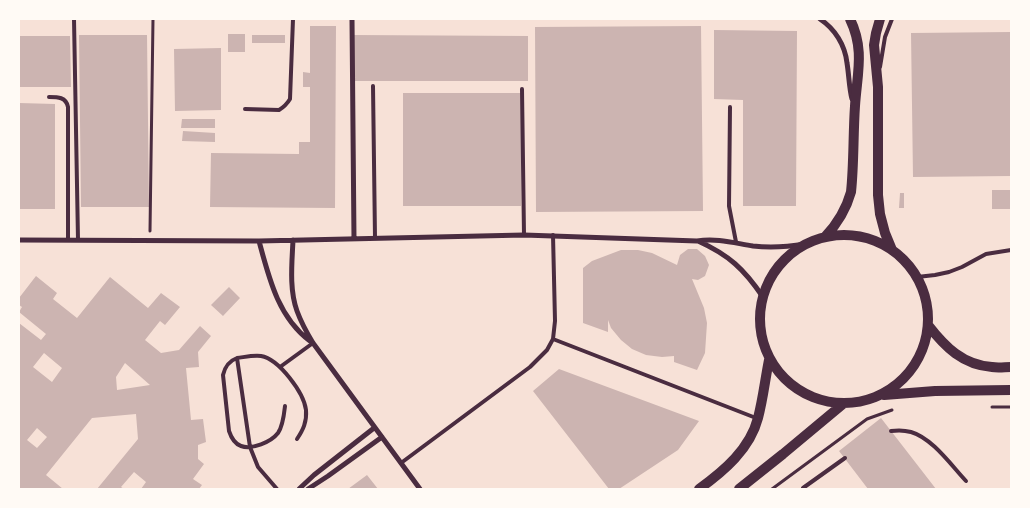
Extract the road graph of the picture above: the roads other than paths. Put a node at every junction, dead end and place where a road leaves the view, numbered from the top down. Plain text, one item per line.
1 (74, 19) edge
2 (292, 19) edge
3 (352, 19) edge
4 (820, 19) edge
5 (850, 19) edge
6 (880, 19) edge
7 (892, 19) edge
8 (373, 86) dead end
9 (878, 87) junction
10 (522, 89) dead end
11 (49, 98) dead end
12 (730, 107) dead end
13 (855, 107) junction
14 (245, 109) dead end
15 (524, 234) junction
16 (553, 235) junction
17 (825, 237) junction
18 (375, 238) junction
19 (354, 239) junction
20 (19, 240) edge
21 (68, 240) junction
22 (78, 240) junction
23 (293, 240) junction
24 (259, 241) junction
25 (697, 241) junction
26 (736, 242) junction
27 (805, 244) junction
28 (892, 250) junction
29 (1011, 250) edge
30 (917, 277) junction
31 (763, 298) junction
32 (928, 325) junction
33 (553, 339) junction
34 (313, 343) junction
35 (238, 358) junction
36 (769, 360) junction
37 (280, 367) junction
38 (1011, 367) edge
39 (1011, 390) edge
40 (880, 395) junction
41 (844, 404) junction
42 (285, 406) dead end
43 (758, 419) junction
44 (374, 428) junction
45 (891, 431) dead end
46 (382, 437) junction
47 (297, 440) dead end
48 (250, 447) junction
49 (845, 458) dead end
50 (401, 463) junction
51 (966, 480) dead end
52 (803, 488) edge
53 (277, 489) edge
54 (299, 489) edge
55 (308, 489) edge
56 (420, 489) edge
57 (699, 489) edge
58 (739, 489) edge

1 - 22 lane
2 - 14 lane
3 - 19 street
4 - 13 street
5 - 13 main road
6 - 9 main road
7 - 9 lane
8 - 18 lane
9 - 28 main road
10 - 15 lane
11 - 21 lane
12 - 26 lane
13 - 17 main road
15 - 16 street
15 - 18 street
16 - 25 street
16 - 33 lane
17 - 27 main road
17 - 28 main road
18 - 19 street
19 - 23 street
20 - 21 street
21 - 22 street
22 - 24 street
23 - 24 street
23 - 34 street
24 - 34 street
25 - 26 street
25 - 31 street
26 - 27 street
27 - 31 main road
28 - 30 main road
29 - 30 lane
30 - 32 main road
31 - 36 main road
32 - 38 main road
32 - 40 main road
33 - 43 lane
33 - 50 lane
34 - 37 lane
34 - 44 street
35 - 37 lane
35 - 48 lane
35 - 48 lane
36 - 41 main road
36 - 43 main road
37 - 47 lane
39 - 40 main road
40 - 41 main road
41 - 58 main road
42 - 48 lane
43 - 57 main road
44 - 46 street
44 - 54 street
45 - 51 lane
46 - 50 street
46 - 55 street
48 - 53 lane
49 - 52 lane
50 - 56 street

